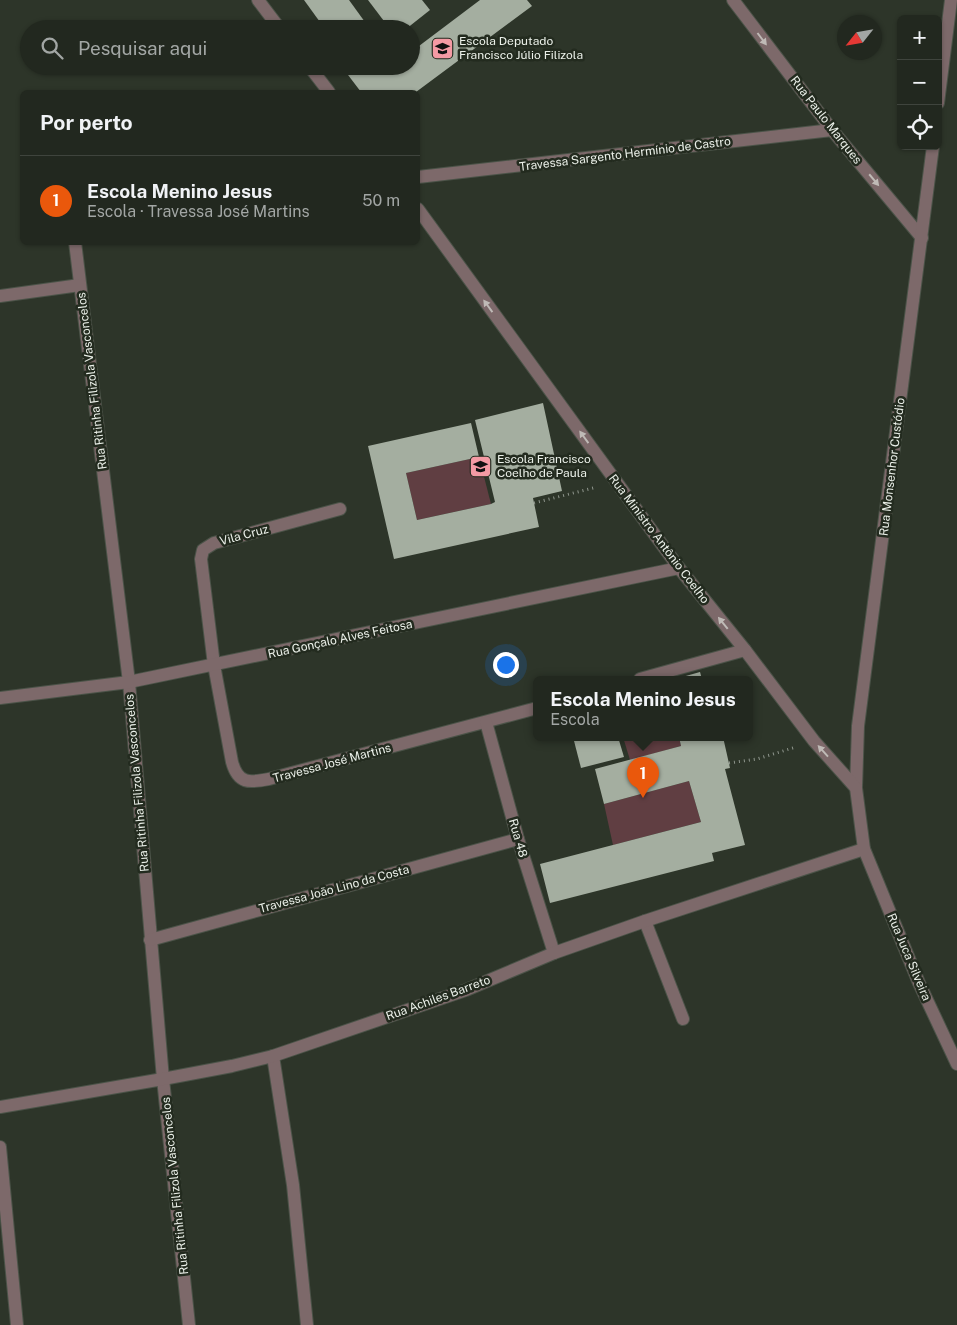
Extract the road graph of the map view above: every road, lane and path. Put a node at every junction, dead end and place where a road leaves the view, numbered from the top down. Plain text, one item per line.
1 (258, 0) edge
2 (733, 0) edge
3 (951, 0) edge
4 (273, 20) edge
5 (942, 71) edge
6 (316, 75) edge
7 (327, 90) edge
8 (832, 130) junction
9 (933, 150) edge
10 (420, 177) edge
11 (420, 212) edge
12 (922, 238) junction
13 (75, 245) edge
14 (80, 285) junction
15 (0, 296) edge
16 (613, 478) junction
17 (534, 503) dead end
18 (340, 509) dead end
19 (679, 568) junction
20 (745, 650) junction
21 (214, 665) junction
22 (651, 676) edge
23 (129, 682) junction
24 (0, 698) edge
25 (533, 709) edge
26 (486, 722) junction
27 (814, 741) junction
28 (729, 763) dead end
29 (856, 788) junction
30 (518, 839) junction
31 (864, 849) junction
32 (645, 921) junction
33 (150, 940) junction
34 (554, 953) junction
35 (683, 1018) dead end
36 (273, 1056) junction
37 (957, 1064) edge
38 (163, 1079) junction
39 (0, 1107) edge
40 (0, 1146) edge
41 (17, 1325) edge
42 (189, 1325) edge
43 (307, 1325) edge

1 - 4 street
2 -> 8 street, Rua Paulo Marques
3 - 5 street
6 - 7 street
8 - 10 street, Travessa Sargento Hermínio de Castro
8 -> 12 street, Rua Paulo Marques
9 - 12 street, Rua Monsenhor Custódio
16 -> 11 street, Rua Ministro Antônio Coelho
12 - 29 street, Rua Monsenhor Custódio
13 - 14 street, Rua Ritinha Filizola Vasconcelos
14 - 15 street
14 - 23 street, Rua Ritinha Filizola Vasconcelos
16 - 17 path
16 - 19 street, Rua Ministro Antônio Coelho
18 - 21 street, Vila Cruz
20 -> 19 street, Rua Ministro Antônio Coelho
19 - 21 street, Rua Gonçalo Alves Feitosa
20 - 22 street
20 - 27 street, Rua Ministro Antônio Coelho
21 - 23 street, Rua Gonçalo Alves Feitosa
21 - 26 street, Travessa José Martins
23 - 24 street, Rua Gonçalo Alves Feitosa
23 - 33 street, Rua Ritinha Filizola Vasconcelos
25 - 26 street, Travessa José Martins
26 - 30 street, Rua 48
27 - 28 path
29 -> 27 street, Rua Ministro Antônio Coelho
29 - 31 street
30 - 33 street, Travessa João Lino da Costa
30 - 34 street, Rua 48
31 - 32 street, Rua Achiles Barreto
31 - 37 street, Rua Juca Silveira
32 - 34 street, Rua Achiles Barreto
32 - 35 street
33 - 38 street, Rua Ritinha Filizola Vasconcelos
34 - 36 street, Rua Achiles Barreto
36 - 38 street, Rua Achiles Barreto
36 - 43 street
38 - 39 street, Rua Achiles Barreto
38 - 42 street, Rua Ritinha Filizola Vasconcelos
40 - 41 street

